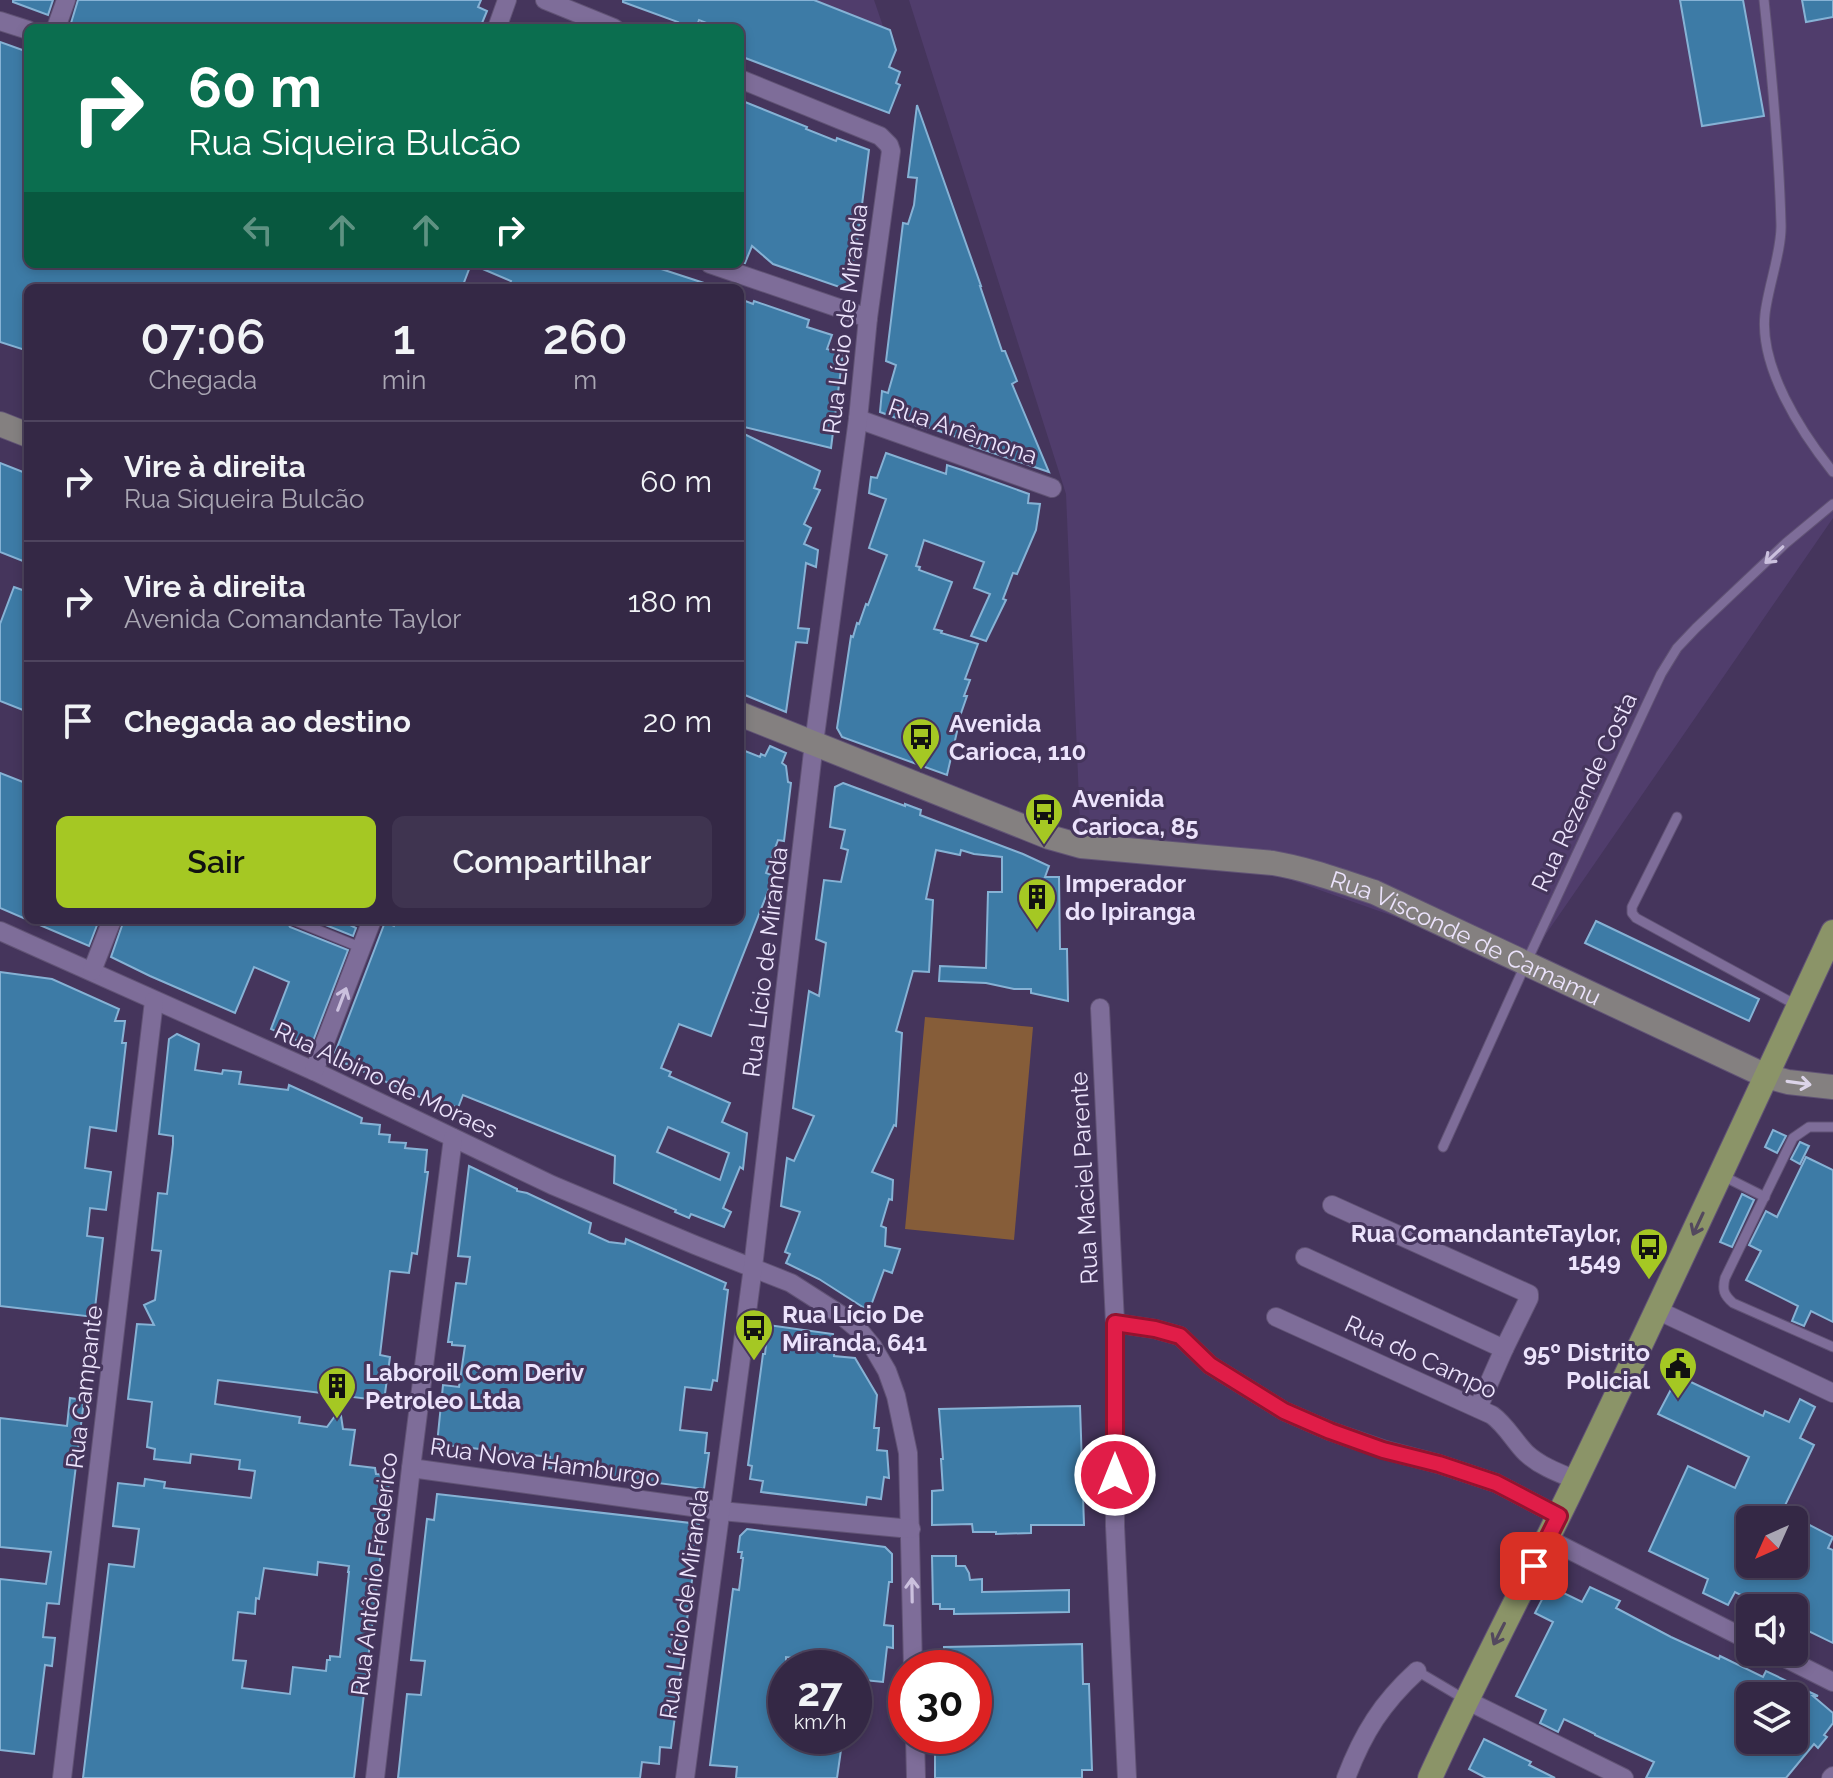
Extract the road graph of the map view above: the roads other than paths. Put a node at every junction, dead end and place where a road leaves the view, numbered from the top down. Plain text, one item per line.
1 (66, 0) edge
2 (507, 0) edge
3 (1764, 0) edge
4 (552, 1) edge
5 (0, 21) edge
6 (57, 24) edge
7 (498, 24) edge
8 (605, 24) edge
9 (24, 29) edge
10 (744, 81) edge
11 (722, 268) edge
12 (868, 318) junction
13 (858, 419) junction
14 (0, 424) edge
15 (24, 433) edge
16 (1833, 472) edge
17 (1052, 488) dead end
18 (1833, 504) edge
19 (744, 716) edge
20 (814, 743) junction
21 (1677, 817) dead end
22 (110, 924) edge
23 (303, 924) edge
24 (371, 924) edge
25 (0, 931) edge
26 (1833, 932) edge
27 (362, 948) junction
28 (1526, 963) junction
29 (92, 971) junction
30 (154, 1001) junction
31 (1798, 1007) junction
32 (1100, 1008) dead end
33 (314, 1071) junction
34 (1766, 1076) junction
35 (1833, 1087) edge
36 (1833, 1127) edge
37 (453, 1138) junction
38 (1443, 1147) dead end
39 (1721, 1175) junction
40 (1765, 1197) junction
41 (1332, 1205) dead end
42 (1305, 1257) dead end
43 (753, 1267) junction
44 (1657, 1310) junction
45 (1276, 1317) dead end
46 (1115, 1323) junction
47 (1833, 1347) edge
48 (1504, 1349) junction
49 (1833, 1393) edge
50 (1478, 1408) junction
51 (411, 1468) junction
52 (1576, 1480) junction
53 (721, 1511) junction
54 (1559, 1516) junction
55 (911, 1529) junction
56 (1548, 1539) junction
57 (1736, 1634) edge
58 (913, 1650) edge
59 (1801, 1666) edge
60 (1417, 1671) joint
61 (1833, 1682) edge
62 (1466, 1700) junction
63 (915, 1754) edge
64 (62, 1778) edge
65 (375, 1778) edge
66 (685, 1778) edge
67 (916, 1778) edge
68 (1127, 1778) edge
69 (1346, 1778) edge
70 (1430, 1778) edge
71 (1624, 1778) edge

1 - 6 street
2 - 7 street
3 - 16 lane
4 - 8 street
5 - 9 street
10 - 12 street, Rua Lício de Miranda
11 - 12 street
12 - 13 street, Rua Lício de Miranda
13 - 17 street, Rua Anêmona
13 - 20 street, Rua Lício de Miranda
14 - 15 street
18 -> 28 lane, Rua Rezende Costa
19 - 20 street, Rua Visconde de Camamu
20 - 28 street, Rua Visconde de Camamu
20 - 43 street, Rua Lício de Miranda
21 - 31 lane
22 - 29 street
23 - 27 lane
24 - 27 street
25 - 29 street, Rua Albino de Moraes
26 - 31 main road
33 -> 27 street
28 - 34 street, Rua Visconde de Camamu
28 - 38 lane, Rua Rezende Costa
29 - 30 street, Rua Albino de Moraes
30 - 33 street, Rua Albino de Moraes
30 - 64 street, Rua Campante
31 - 34 main road
32 - 46 street, Rua Maciel Parente
33 - 37 street, Rua Albino de Moraes
34 -> 35 street, Rua Visconde de Camamu
34 - 39 main road
36 - 40 lane
37 - 43 street, Rua Albino de Moraes
37 - 51 street, Rua Antônio Frederico
39 - 40 lane
39 -> 44 main road
40 - 47 lane
41 - 48 street
42 - 48 street
43 - 53 street, Rua Lício de Miranda
43 - 55 street, Rua Albino de Moraes
44 - 49 street
44 - 52 main road
45 - 50 street, Rua do Campo
46 - 54 street
46 - 68 street, Rua Maciel Parente
48 - 50 street
50 - 52 street, Rua do Campo
51 - 53 street, Rua Nova Hamburgo
51 - 65 street, Rua Antônio Frederico
52 - 54 main road
53 - 55 street, Rua Nova Hamburgo
53 - 66 street, Rua Lício de Miranda
54 - 56 main road
58 -> 55 street, Rua Albino de Moraes
56 - 57 street
56 -> 62 main road
59 - 61 street
60 - 62 lane
60 - 69 street
62 - 70 main road
62 - 71 street
63 - 67 street

